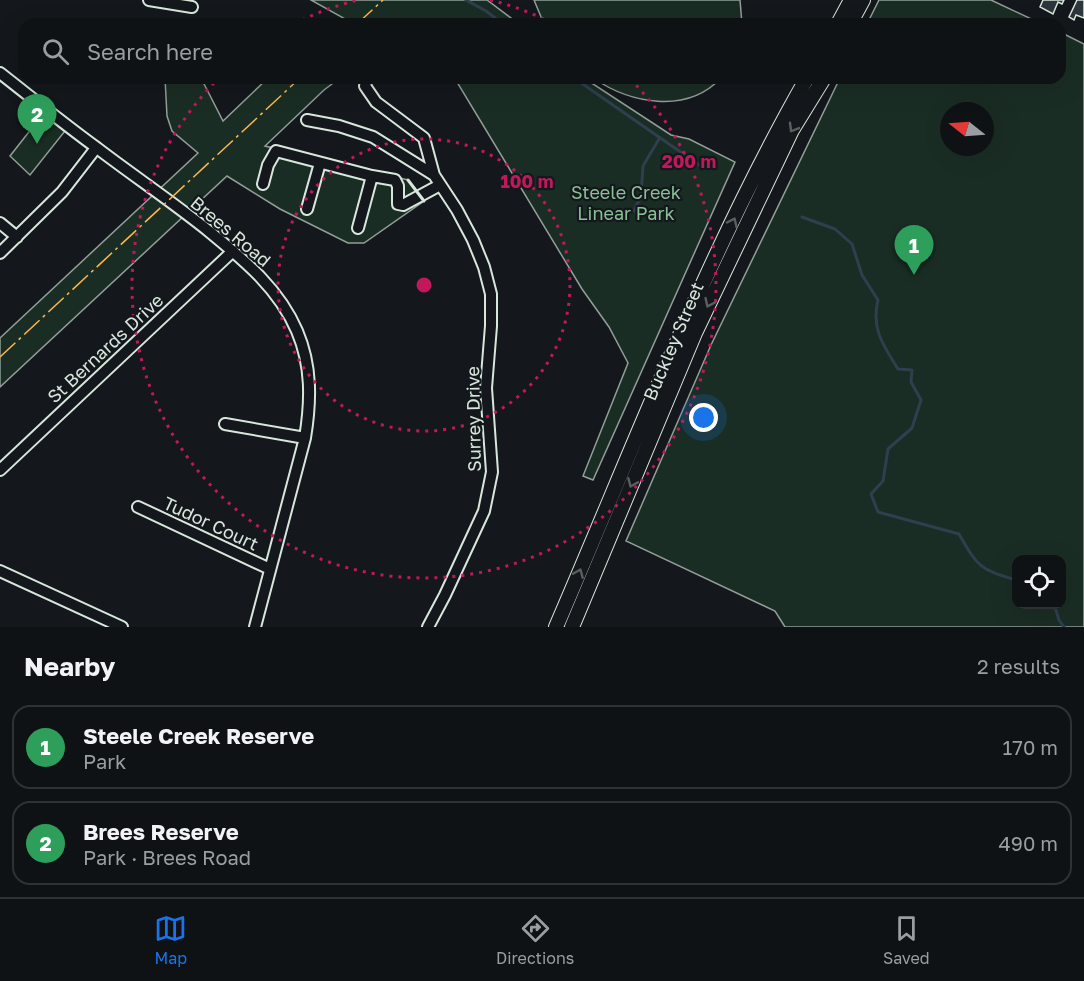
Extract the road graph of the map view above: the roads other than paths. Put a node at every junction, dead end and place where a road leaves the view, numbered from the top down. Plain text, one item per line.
1 (149, 0) edge
2 (851, 0) edge
3 (863, 0) edge
4 (192, 7) dead end
5 (841, 18) edge
6 (853, 18) edge
7 (0, 73) edge
8 (366, 84) edge
9 (804, 84) edge
10 (820, 84) edge
11 (307, 120) dead end
12 (96, 148) junction
13 (320, 163) junction
14 (372, 176) junction
15 (437, 180) junction
16 (263, 184) dead end
17 (308, 209) dead end
18 (0, 223) edge
19 (358, 228) dead end
20 (17, 237) junction
21 (234, 251) junction
22 (0, 253) edge
23 (225, 424) dead end
24 (305, 438) junction
25 (0, 470) edge
26 (138, 507) dead end
27 (270, 569) junction
28 (0, 571) edge
29 (99, 622) edge
30 (122, 627) edge
31 (255, 627) edge
32 (428, 627) edge
33 (556, 627) edge
34 (572, 627) edge

1 - 4 street
2 - 5 main road
3 - 6 main road
7 - 12 street, Brees Road
8 - 15 street
33 -> 9 main road, Buckley Street
10 -> 34 main road, Buckley Street
11 - 15 street
12 - 20 street
12 - 21 street, Brees Road
13 - 14 street
13 - 16 street
13 - 17 street
14 - 15 street
14 - 19 street
15 - 32 street, Surrey Drive
18 - 20 street
20 - 22 street
21 - 24 street, Brees Road
21 - 25 street, St Bernards Drive
23 - 24 street
24 - 27 street, Brees Road
26 - 27 street, Tudor Court
27 - 31 street, Brees Road
28 - 29 street
29 - 30 street

